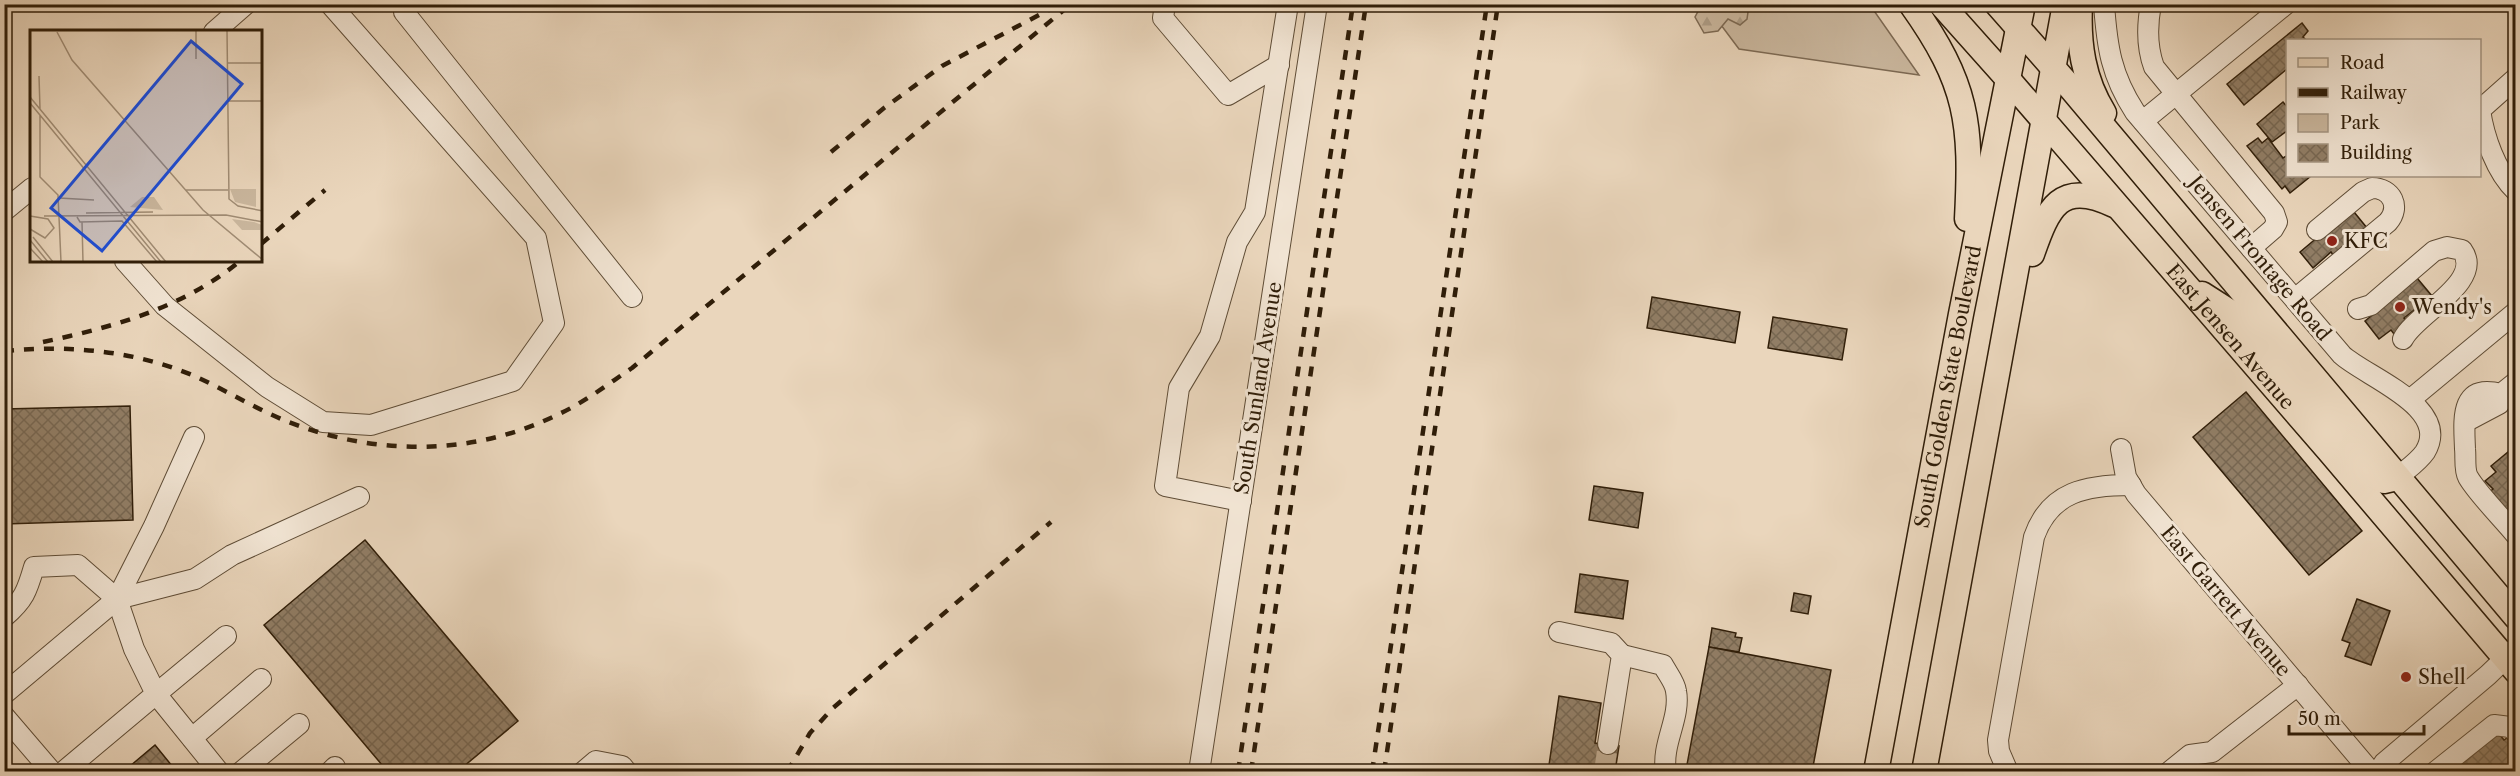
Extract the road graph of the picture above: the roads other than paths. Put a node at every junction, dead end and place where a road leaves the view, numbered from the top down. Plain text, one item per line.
1 (246, 4) edge
2 (330, 4) edge
3 (405, 4) edge
4 (1165, 4) edge
5 (1288, 4) edge
6 (1317, 4) edge
7 (1911, 4) edge
8 (1941, 4) edge
9 (1997, 4) edge
10 (2023, 4) edge
11 (2065, 4) edge
12 (2080, 4) edge
13 (2104, 4) edge
14 (2151, 4) edge
15 (2286, 4) edge
16 (2018, 28) junction
17 (216, 30) edge
18 (1279, 65) junction
19 (2054, 69) junction
20 (2007, 78) junction
21 (2516, 78) edge
22 (2176, 94) junction
23 (2481, 109) edge
24 (2481, 118) edge
25 (2044, 120) junction
26 (2143, 121) junction
27 (2148, 180) junction
28 (30, 190) edge
29 (2516, 191) edge
30 (2116, 206) junction
31 (4, 211) edge
32 (2317, 230) dead end
33 (2251, 248) junction
34 (126, 262) edge
35 (2178, 278) junction
36 (632, 297) dead end
37 (2295, 299) junction
38 (2358, 309) dead end
39 (2516, 312) edge
40 (1961, 314) junction
41 (2005, 330) junction
42 (2403, 339) dead end
43 (2508, 388) edge
44 (2411, 399) junction
45 (194, 437) dead end
46 (2121, 449) dead end
47 (2397, 478) junction
48 (2131, 485) junction
49 (359, 497) dead end
50 (1241, 501) junction
51 (2516, 535) edge
52 (117, 599) junction
53 (4, 617) edge
54 (2516, 617) edge
55 (1559, 632) dead end
56 (226, 636) dead end
57 (1622, 655) junction
58 (2512, 659) edge
59 (261, 679) dead end
60 (2298, 685) junction
61 (5, 693) edge
62 (156, 694) junction
63 (4, 716) edge
64 (298, 724) dead end
65 (2516, 732) edge
66 (192, 738) junction
67 (1608, 744) tunnel mouth
68 (52, 771) edge
69 (63, 771) edge
70 (219, 771) edge
71 (242, 771) edge
72 (583, 771) edge
73 (627, 771) edge
74 (1199, 771) edge
75 (1666, 771) edge
76 (1876, 771) edge
77 (1924, 771) edge
78 (2008, 771) edge
79 (2169, 771) edge
80 (2371, 771) edge
81 (2378, 771) edge
82 (2435, 771) edge

1 - 17 street
2 - 34 street
3 - 36 street
4 - 18 street
5 - 18 street
6 - 50 street, South Sunland Avenue
7 - 40 main road
8 - 20 main road, East Jensen Avenue
9 - 16 main road, East Jensen Avenue
10 - 16 main road, South Golden State Boulevard
11 - 19 main road
12 - 27 main road
13 - 26 street, Jensen Frontage Road
14 - 22 street
15 - 22 street
16 - 19 main road, East Jensen Avenue
16 - 20 main road, South Golden State Boulevard
18 - 50 street
19 - 25 main road
19 - 27 main road, East Jensen Avenue
20 - 25 main road, East Jensen Avenue
20 - 40 main road, South Golden State Boulevard
21 - 23 street
22 - 26 street
22 - 33 street
24 - 29 street
25 - 30 main road, East Jensen Avenue
25 - 41 main road
26 - 33 street, Jensen Frontage Road
27 - 47 main road, East Jensen Avenue
28 - 31 street
30 - 35 main road, East Jensen Avenue
30 - 41 main road
32 - 37 street
33 - 37 street, Jensen Frontage Road
35 - 47 main road
35 - 58 main road, East Jensen Avenue
37 - 44 street, Jensen Frontage Road
38 - 42 street
39 - 44 street
40 - 76 main road, South Golden State Boulevard
41 - 77 main road
43 - 51 street
44 - 47 street, Jensen Frontage Road
45 - 52 street
46 - 48 street, East Garrett Avenue
47 - 54 main road, East Jensen Avenue
48 - 60 street, East Garrett Avenue
48 - 78 street
49 - 52 street
50 - 74 street, South Sunland Avenue
52 - 53 street
52 - 61 street
52 - 62 street
55 - 57 street
56 - 62 street
57 - 67 street
57 - 75 street
58 - 81 street
59 - 66 street
60 - 79 street
60 - 80 street, East Garrett Avenue
62 - 66 street
62 - 69 street
63 - 68 street
64 - 71 street
65 - 82 street
66 - 70 street
72 - 73 street

